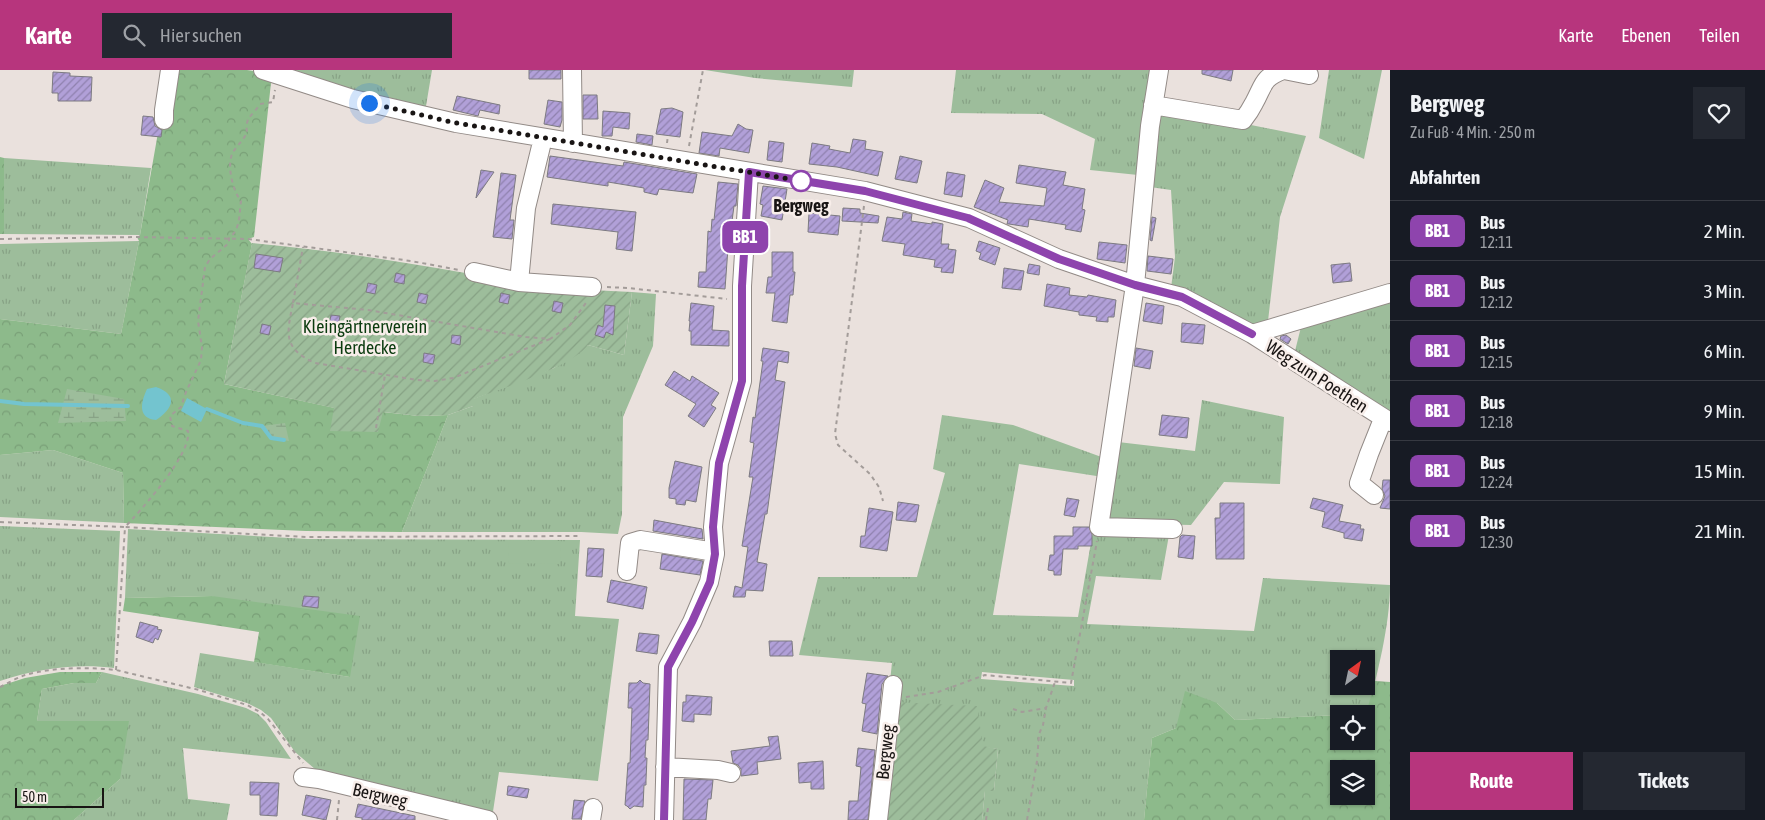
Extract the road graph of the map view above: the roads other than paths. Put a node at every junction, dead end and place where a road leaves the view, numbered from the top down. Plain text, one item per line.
1 (170, 70) edge
2 (572, 70) edge
3 (1159, 70) edge
4 (1284, 70) edge
5 (270, 72) edge
6 (1309, 75) dead end
7 (1154, 105) junction
8 (164, 120) dead end
9 (543, 138) junction
10 (573, 143) junction
11 (749, 172) junction
12 (474, 272) road end
13 (519, 282) junction
14 (1135, 285) junction
15 (592, 287) road end
16 (1390, 293) edge
17 (1252, 334) junction
18 (1386, 420) edge
19 (1374, 496) dead end
20 (1173, 529) dead end
21 (715, 552) junction
22 (627, 570) dead end
23 (892, 692) road end
24 (665, 767) junction
25 (731, 773) dead end
26 (310, 778) road end
27 (488, 820) edge
28 (664, 820) edge
29 (878, 820) edge

1 - 8 street
2 - 10 street
3 - 7 street
4 - 6 street
4 - 7 street
5 - 9 street, Weg zum Poethen
7 - 14 street
9 - 10 street, Weg zum Poethen
9 - 13 street
10 - 11 street, Weg zum Poethen
11 - 14 street, Weg zum Poethen
11 - 21 street
12 - 13 street
13 - 15 street
14 - 17 street, Weg zum Poethen
14 - 20 street
16 - 17 street
17 - 18 street, Weg zum Poethen
18 - 19 street
21 - 22 street
21 - 24 street
23 - 29 street, Bergweg
24 - 25 street
24 - 28 street
26 - 27 street, Bergweg

